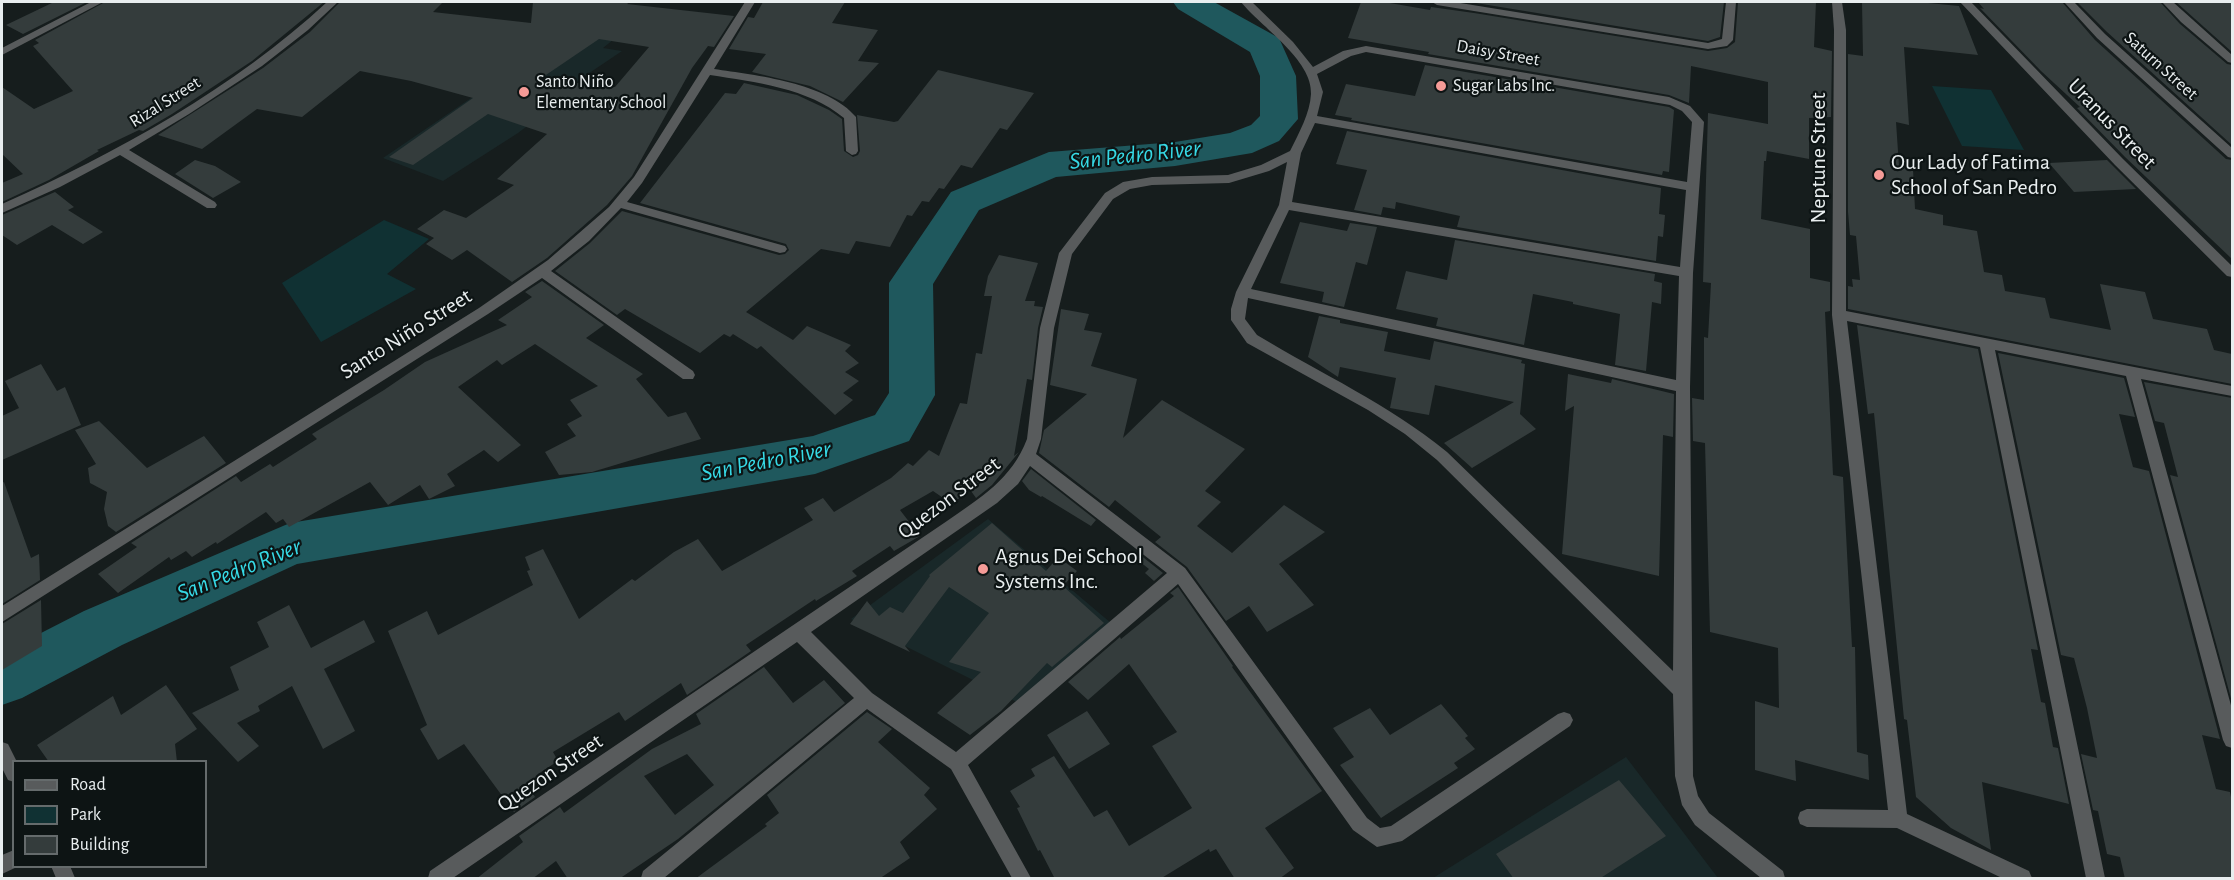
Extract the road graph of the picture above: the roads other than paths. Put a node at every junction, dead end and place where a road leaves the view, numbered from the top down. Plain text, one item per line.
1 (98, 2) edge
2 (333, 2) edge
3 (750, 2) edge
4 (1246, 2) edge
5 (1439, 2) edge
6 (1731, 2) edge
7 (1837, 2) edge
8 (1965, 2) edge
9 (2069, 2) edge
10 (2167, 2) edge
11 (2, 52) edge
12 (2232, 60) edge
13 (707, 71) junction
14 (1311, 74) junction
15 (1310, 118) junction
16 (120, 150) junction
17 (852, 151) dead end
18 (1295, 153) junction
19 (2232, 154) edge
20 (1694, 187) junction
21 (621, 204) junction
22 (211, 205) dead end
23 (1285, 205) junction
24 (2, 209) edge
25 (780, 249) dead end
26 (541, 271) junction
27 (1686, 273) junction
28 (2232, 273) edge
29 (1244, 292) junction
30 (1839, 315) junction
31 (1987, 345) junction
32 (2132, 373) junction
33 (688, 375) dead end
34 (1683, 387) junction
35 (2232, 391) edge
36 (1029, 457) junction
37 (1179, 573) junction
38 (2, 615) edge
39 (799, 632) junction
40 (1682, 691) junction
41 (866, 699) junction
42 (1564, 720) dead end
43 (2232, 740) edge
44 (2, 750) edge
45 (957, 763) junction
46 (12, 770) edge
47 (1807, 818) dead end
48 (1898, 819) junction
49 (437, 879) edge
50 (650, 879) edge
51 (1022, 879) edge
52 (1776, 879) edge
53 (2022, 879) edge
54 (2096, 879) edge

1 - 11 street
2 - 16 street, Rizal Street
3 - 13 street, Santo Niño Street
4 - 14 street
5 - 6 street
7 - 30 street, Neptune Street
8 - 28 street, Uranus Street
9 - 19 street, Saturn Street
10 - 12 street
13 - 17 street
13 - 21 street, Santo Niño Street
14 - 15 street
14 - 20 street, Daisy Street
15 - 18 street
15 - 20 street
16 - 22 street
16 - 24 street, Rizal Street
18 - 23 street
18 - 36 street, Quezon Street
20 - 27 street
21 - 25 street
21 - 26 street, Santo Niño Street
23 - 27 street
23 - 29 street
26 - 33 street
26 - 38 street, Santo Niño Street
27 - 34 street
29 - 34 street
29 - 40 street
30 - 31 street
30 - 48 street, Neptune Street
31 - 32 street
31 - 54 street
32 - 35 street
32 - 43 street
34 - 40 street
36 - 37 street
36 - 39 street, Quezon Street
37 - 42 street
37 - 45 street
39 - 41 street
39 - 49 street, Quezon Street
40 - 52 street
41 - 45 street
41 - 50 street
44 - 46 street
45 - 51 street
47 - 48 street
48 - 53 street

